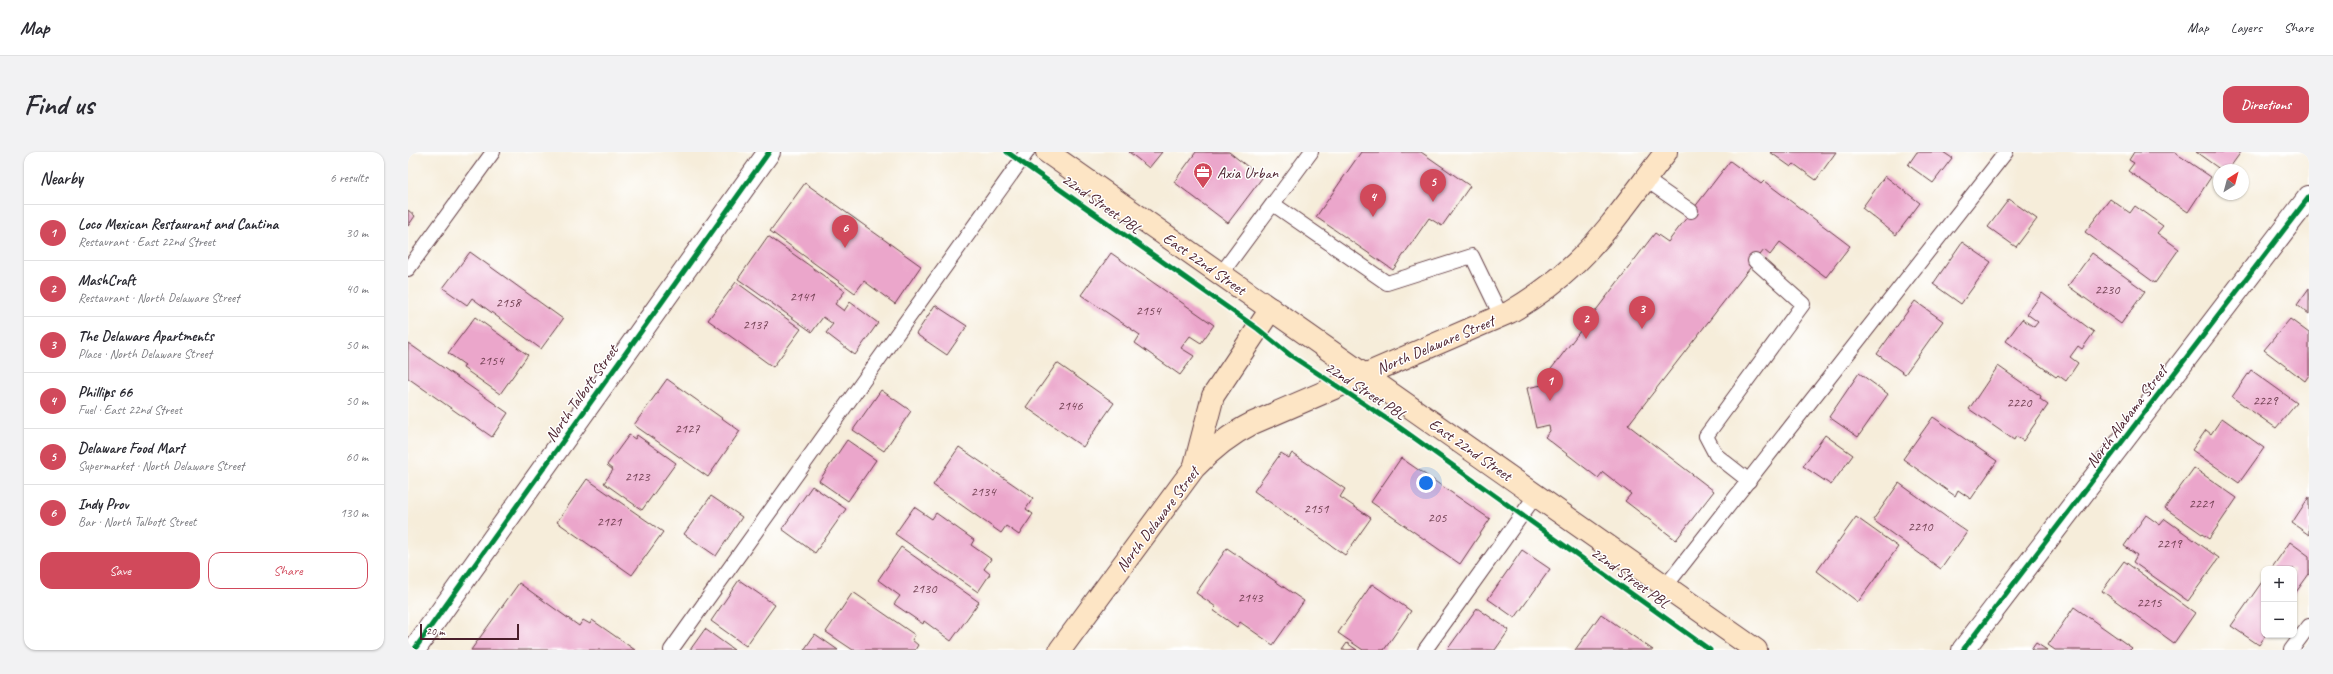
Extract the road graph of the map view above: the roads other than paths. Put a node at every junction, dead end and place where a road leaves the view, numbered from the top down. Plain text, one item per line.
1 (493, 152) edge
2 (769, 152) edge
3 (1027, 152) edge
4 (1048, 152) edge
5 (1311, 152) edge
6 (1666, 152) edge
7 (2006, 152) edge
8 (1645, 179) junction
9 (2309, 197) edge
10 (1273, 204) junction
11 (1692, 211) dead end
12 (1755, 261) dead end
13 (408, 269) edge
14 (1221, 274) junction
15 (1271, 310) junction
16 (1501, 316) junction
17 (1364, 374) junction
18 (1194, 468) junction
19 (1749, 481) junction
20 (1536, 495) junction
21 (1665, 587) junction
22 (2309, 626) edge
23 (414, 650) edge
24 (671, 650) edge
25 (1060, 650) edge
26 (1425, 650) edge
27 (1756, 650) edge
28 (1963, 650) edge
29 (2291, 650) edge

1 - 13 lane
2 - 23 street, North Talbott Street
3 - 24 lane
4 - 14 main road, East 22nd Street
5 - 10 lane
6 - 8 main road, North Delaware Street
7 - 19 lane
8 - 11 lane
8 - 16 main road, North Delaware Street
9 - 28 street, North Alabama Street
10 - 14 lane
10 - 16 lane
12 - 19 lane
14 - 15 main road, East 22nd Street
15 - 17 main road, East 22nd Street
15 - 18 main road
16 - 17 main road, North Delaware Street
17 - 18 main road, North Delaware Street
17 - 20 main road, East 22nd Street
18 - 25 main road, North Delaware Street
19 - 21 lane
20 - 21 main road, East 22nd Street
20 - 26 lane
21 - 27 main road, East 22nd Street
22 - 29 lane

